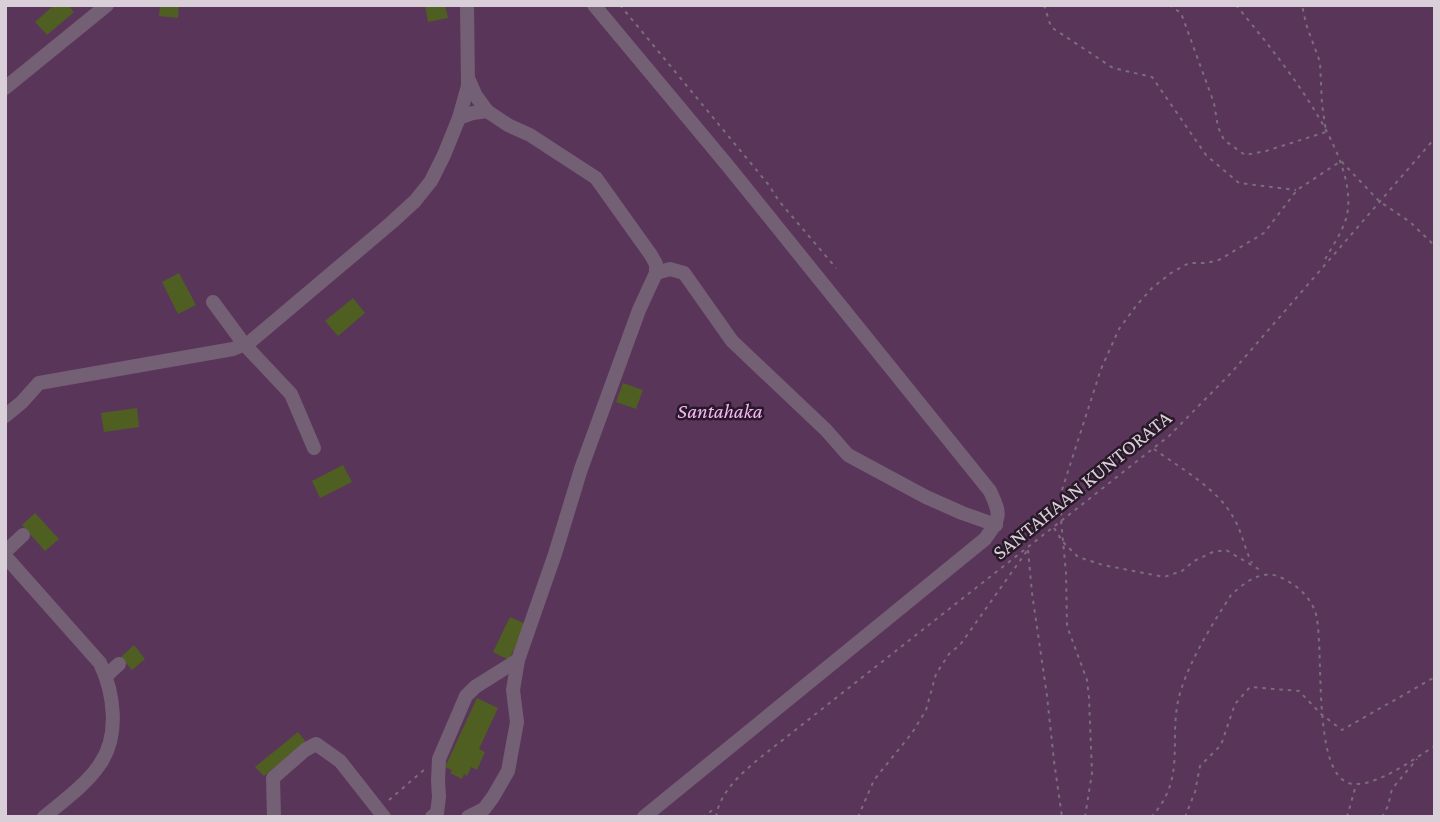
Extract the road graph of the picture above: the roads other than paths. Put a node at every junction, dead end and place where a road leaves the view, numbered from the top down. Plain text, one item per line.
1 (107, 5) edge
2 (467, 5) edge
3 (594, 5) edge
4 (468, 77) junction
5 (5, 88) edge
6 (487, 111) junction
7 (458, 118) junction
8 (656, 273) junction
9 (213, 302) dead end
10 (244, 344) junction
11 (5, 416) edge
12 (314, 448) dead end
13 (996, 525) junction
14 (23, 535) dead end
15 (5, 554) edge
16 (518, 660) junction
17 (119, 664) dead end
18 (106, 676) junction
19 (382, 813) edge
20 (44, 817) edge
21 (274, 817) edge
22 (432, 817) edge
23 (468, 817) edge
24 (644, 817) edge

1 - 5 lane
2 - 4 lane
3 - 13 lane
4 - 6 lane
4 - 7 lane
6 - 7 lane
6 - 8 lane
7 - 10 lane
8 - 13 lane
8 - 16 lane
9 - 10 lane
10 - 11 lane
10 - 12 lane
13 - 24 lane
14 - 15 lane
15 - 18 lane
16 - 22 lane
16 - 23 lane
17 - 18 lane
18 - 20 lane
19 - 21 lane

